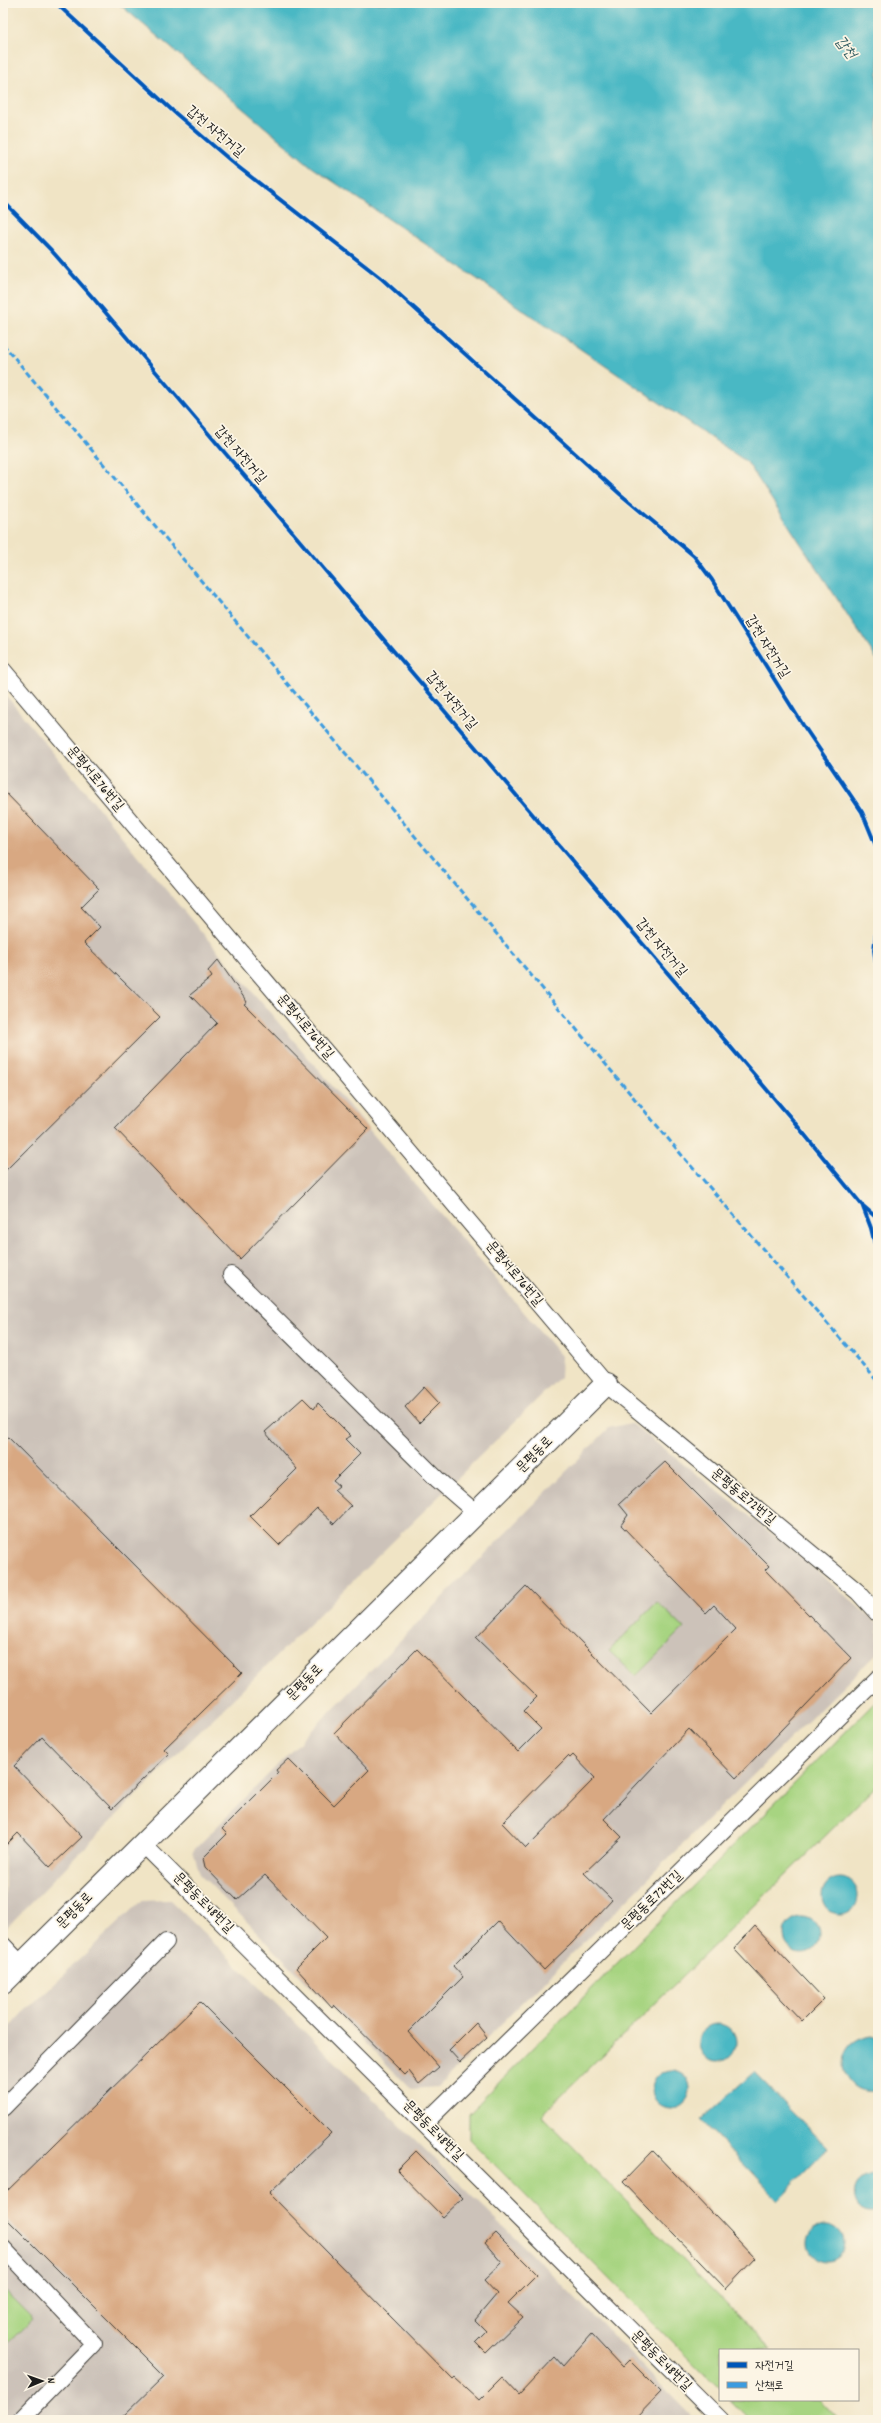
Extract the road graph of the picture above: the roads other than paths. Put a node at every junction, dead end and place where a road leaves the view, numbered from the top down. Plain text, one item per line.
1 (3, 670) edge
2 (231, 1275) dead end
3 (606, 1384) junction
4 (476, 1514) junction
5 (878, 1614) edge
6 (878, 1678) edge
7 (143, 1844) junction
8 (166, 1942) dead end
9 (3, 1945) edge
10 (22, 1964) junction
11 (3, 1982) edge
12 (3, 2108) edge
13 (425, 2123) junction
14 (3, 2248) edge
15 (20, 2420) edge
16 (721, 2420) edge

1 - 3 street, 문평서로76번길
2 - 4 street
3 - 4 main road, 문평동로
3 - 5 street, 문평동로72번길
4 - 7 main road, 문평동로
6 - 13 street, 문평동로72번길
7 - 10 main road, 문평동로
7 - 13 street, 문평동로48번길
8 - 12 street
9 - 10 street
10 - 11 main road, 문평동로
13 - 16 street, 문평동로48번길
14 - 15 street

